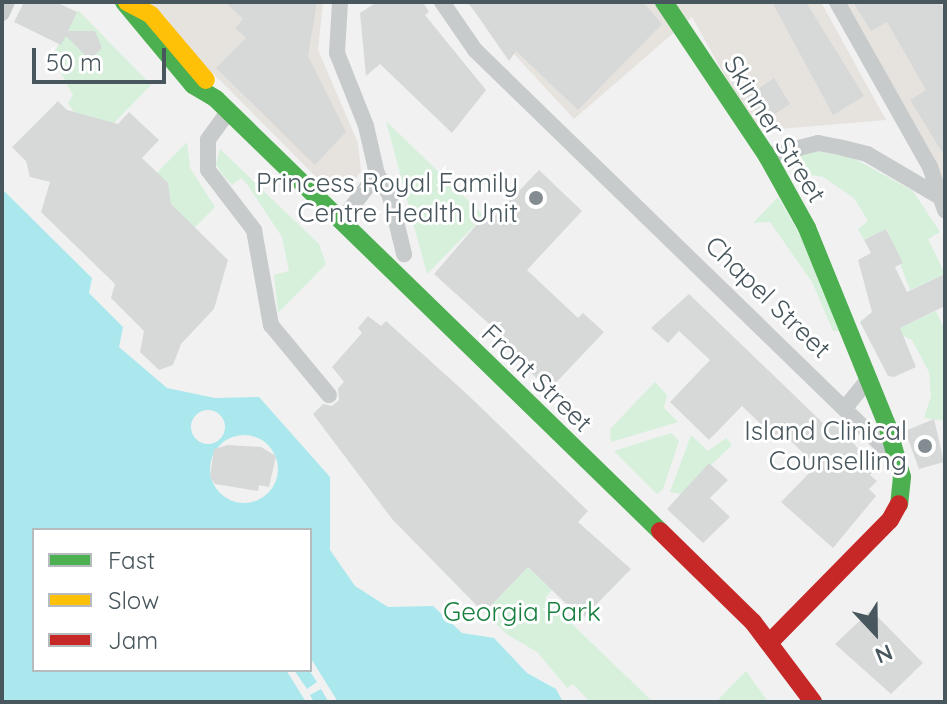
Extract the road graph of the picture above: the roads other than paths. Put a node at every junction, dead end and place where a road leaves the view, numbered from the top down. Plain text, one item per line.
1 (7, 2) edge
2 (126, 2) edge
3 (340, 2) edge
4 (442, 2) edge
5 (664, 2) edge
6 (837, 2) edge
7 (2, 13) edge
8 (222, 105) junction
9 (767, 156) junction
10 (377, 174) junction
11 (937, 195) junction
12 (945, 210) edge
13 (341, 221) junction
14 (404, 254) dead end
15 (869, 378) junction
16 (329, 395) dead end
17 (845, 408) junction
18 (899, 463) junction
19 (770, 642) junction
20 (813, 702) edge

1 - 7 street
2 - 8 street, Front Street
3 - 10 street
4 - 17 street, Chapel Street
5 - 9 street, Skinner Street
6 - 11 street
8 - 13 street, Front Street
8 - 16 street
9 - 11 street
9 - 15 street, Skinner Street
10 - 13 street
10 - 14 street
11 - 12 street
13 - 19 street, Front Street
15 - 17 street
15 - 18 street, Skinner Street
17 - 18 street, Chapel Street
18 - 19 street
19 - 20 street, Front Street

